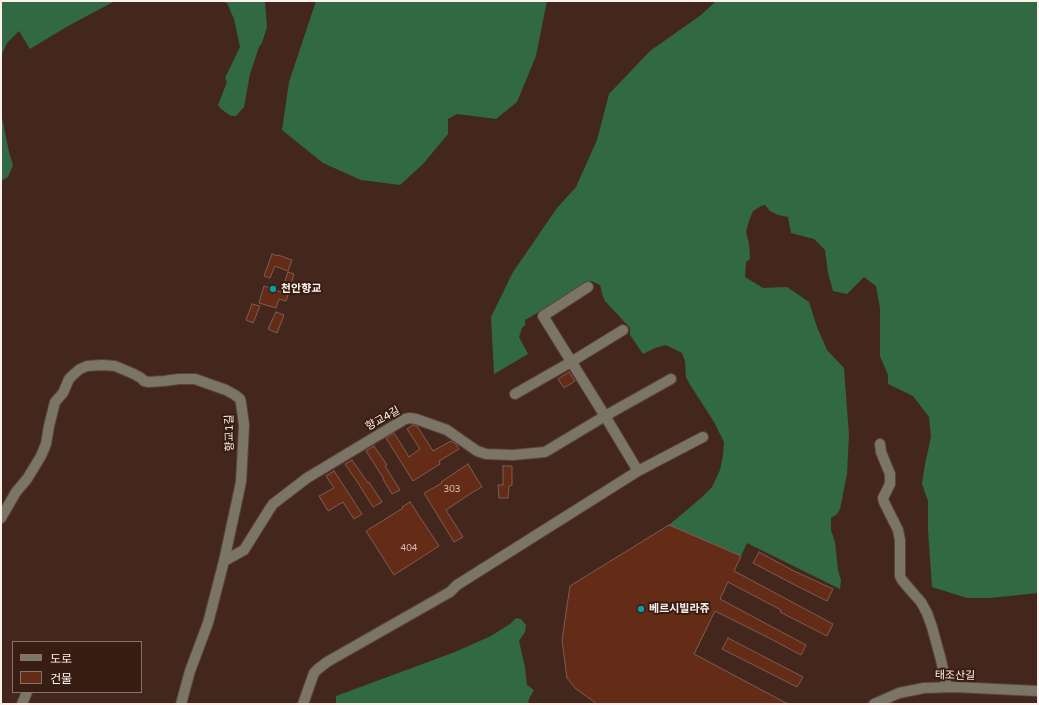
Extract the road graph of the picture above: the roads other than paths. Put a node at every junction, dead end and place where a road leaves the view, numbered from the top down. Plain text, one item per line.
1 (588, 287) dead end
2 (623, 330) dead end
3 (571, 362) junction
4 (671, 379) dead end
5 (515, 394) dead end
6 (605, 416) junction
7 (703, 437) dead end
8 (880, 444) dead end
9 (638, 471) junction
10 (1, 518) edge
11 (224, 561) junction
12 (947, 687) junction
13 (1038, 691) edge
14 (27, 693) edge
15 (22, 704) edge
16 (181, 704) edge
17 (303, 704) edge
18 (874, 704) edge

1 - 3 street
2 - 3 street
3 - 5 street
3 - 6 street
4 - 6 street, 향교4길
6 - 9 street
6 - 11 street, 향교4길
7 - 9 street
8 - 12 street
9 - 17 street
10 - 11 street, 향교1길
11 - 16 street, 향교1길
12 - 13 street, 태조산길
12 - 18 street, 태조산길
14 - 15 street

